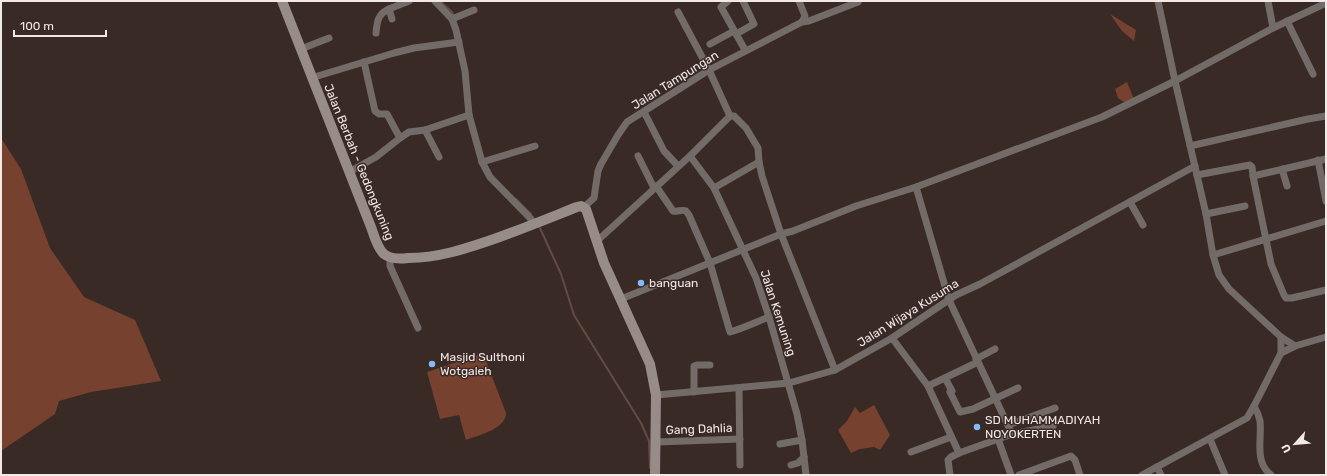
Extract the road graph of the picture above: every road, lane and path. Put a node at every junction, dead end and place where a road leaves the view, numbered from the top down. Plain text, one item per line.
1 (282, 1) edge
2 (409, 1) edge
3 (435, 1) edge
4 (728, 1) edge
5 (743, 1) edge
6 (799, 1) edge
7 (1268, 1) edge
8 (858, 2) dead end
9 (1161, 2) edge
10 (1326, 3) edge
11 (388, 9) junction
12 (474, 10) dead end
13 (678, 12) dead end
14 (455, 18) junction
15 (392, 19) dead end
16 (1287, 21) junction
17 (802, 22) junction
18 (1273, 28) junction
19 (376, 33) dead end
20 (735, 33) junction
21 (329, 38) dead end
22 (459, 42) junction
23 (710, 44) dead end
24 (301, 49) junction
25 (745, 50) junction
26 (364, 62) junction
27 (709, 70) junction
28 (1313, 74) dead end
29 (311, 78) junction
30 (1175, 81) junction
31 (644, 112) junction
32 (469, 115) junction
33 (730, 116) junction
34 (1326, 116) edge
35 (425, 130) junction
36 (400, 138) junction
37 (535, 146) dead end
38 (1190, 146) junction
39 (638, 156) dead end
40 (690, 156) junction
41 (439, 157) dead end
42 (1326, 159) edge
43 (1318, 160) junction
44 (484, 162) junction
45 (759, 162) junction
46 (678, 166) junction
47 (1195, 166) junction
48 (1282, 169) junction
49 (349, 172) junction
50 (1197, 175) junction
51 (1253, 176) junction
52 (916, 186) junction
53 (1287, 186) dead end
54 (655, 187) junction
55 (714, 188) junction
56 (1326, 201) edge
57 (1130, 202) junction
58 (1245, 206) dead end
59 (584, 207) junction
60 (1206, 214) junction
61 (1326, 221) edge
62 (537, 223) junction
63 (1143, 225) dead end
64 (781, 234) junction
65 (1266, 239) junction
66 (597, 241) junction
67 (744, 250) junction
68 (1213, 255) junction
69 (390, 257) junction
70 (710, 263) junction
71 (1326, 290) edge
72 (621, 299) junction
73 (948, 300) junction
74 (769, 316) junction
75 (418, 328) dead end
76 (1281, 337) junction
77 (1326, 337) edge
78 (892, 338) junction
79 (1295, 346) junction
80 (995, 349) dead end
81 (1281, 353) junction
82 (977, 361) junction
83 (710, 365) dead end
84 (835, 370) junction
85 (945, 378) junction
86 (789, 383) junction
87 (928, 386) junction
88 (739, 388) junction
89 (1018, 388) dead end
90 (694, 392) junction
91 (656, 395) junction
92 (996, 400) junction
93 (1254, 406) junction
94 (1055, 408) dead end
95 (1008, 425) junction
96 (1053, 426) dead end
97 (1012, 434) junction
98 (951, 437) junction
99 (740, 439) junction
100 (998, 439) junction
101 (1210, 439) junction
102 (802, 440) junction
103 (657, 442) junction
104 (780, 444) dead end
105 (911, 452) dead end
106 (958, 453) junction
107 (804, 457) junction
108 (740, 465) dead end
109 (791, 465) dead end
110 (1157, 466) junction
111 (655, 475) edge
112 (806, 475) edge
113 (950, 475) edge
114 (1011, 475) edge
115 (1020, 475) edge
116 (1080, 475) edge
117 (1142, 475) edge
118 (1161, 475) edge
119 (1225, 475) edge
120 (1271, 475) edge

1 - 24 main road, Jalan Berbah - Gedongkuning
2 - 11 street
3 - 14 street
4 - 20 street
5 - 20 street
6 - 17 street
7 - 18 street
8 - 17 street, Jalan Tampungan
9 - 30 street
10 - 16 street
11 - 15 street
11 - 19 street
12 - 14 street
13 - 27 street
14 - 22 street
16 - 18 street
16 - 28 street
17 - 25 street, Jalan Tampungan
18 - 30 street
20 - 23 street
20 - 25 street
21 - 24 street
22 - 26 street
22 - 32 street
24 - 29 main road, Jalan Berbah - Gedongkuning
25 - 27 street, Jalan Tampungan
26 - 29 street
26 - 36 street
27 - 31 street, Jalan Tampungan
27 - 33 street
29 - 49 main road, Jalan Berbah - Gedongkuning
30 - 38 street
30 - 52 street
31 - 46 street
31 - 59 street, Jalan Tampungan
32 - 35 street
32 - 44 street
33 - 40 street
33 - 45 street
34 - 38 street
35 - 36 street
35 - 41 street
36 - 49 street
37 - 44 street
38 - 47 street
39 - 54 street
40 - 46 street
40 - 55 street, Jalan Kemuning
42 - 43 street
43 - 48 street
43 - 56 street
44 - 62 street
45 - 55 street
45 - 64 street
46 - 54 street
47 - 50 street
47 - 57 street, Jalan Wijaya Kusuma
48 - 51 street
48 - 53 street
49 - 69 main road, Jalan Berbah - Gedongkuning
50 - 51 street
50 - 60 street
51 - 65 street
52 - 64 street
52 - 73 street
54 - 66 street
54 - 70 street
55 - 67 street, Jalan Kemuning
57 - 63 street
57 - 73 street, Jalan Wijaya Kusuma
58 - 60 street
59 - 62 main road, Jalan Berbah - Gedongkuning
59 - 66 main road
60 - 68 street
61 - 65 street
62 - 69 main road, Jalan Berbah - Gedongkuning
64 - 67 street
64 - 84 street
65 - 68 street
65 - 71 street
66 - 72 main road
67 - 70 street
67 - 74 street, Jalan Kemuning
68 - 76 street
69 - 75 street
70 - 72 street
70 - 74 street
72 - 91 main road
73 - 78 street, Jalan Wijaya Kusuma
73 - 82 street
74 - 86 street, Jalan Kemuning
76 - 79 street
76 - 81 street
77 - 79 street
78 - 84 street, Jalan Wijaya Kusuma
78 - 87 street
79 - 81 street
80 - 82 street
81 - 93 street
82 - 85 street
82 - 92 street
83 - 90 street
84 - 86 street, Jalan Wijaya Kusuma
85 - 87 street
85 - 92 street
86 - 88 street, Jalan Wijaya Kusuma
86 - 102 street, Jalan Kemuning
87 - 98 street
88 - 90 street, Jalan Wijaya Kusuma
88 - 99 street, Gang Dahlia
89 - 92 street
90 - 91 street, Jalan Wijaya Kusuma
91 - 103 main road
92 - 95 street
93 - 101 street
93 - 120 street
94 - 95 street
95 - 97 street
96 - 97 street
97 - 100 street
98 - 105 street
98 - 106 street
99 - 103 street, Gang Dahlia
99 - 108 street
100 - 106 street
100 - 114 street
101 - 110 street
101 - 119 street
102 - 104 street
102 - 107 street, Jalan Kemuning
103 - 111 main road
106 - 113 street
107 - 109 street
107 - 112 street, Jalan Kemuning
110 - 117 street
110 - 118 street
115 - 116 street

